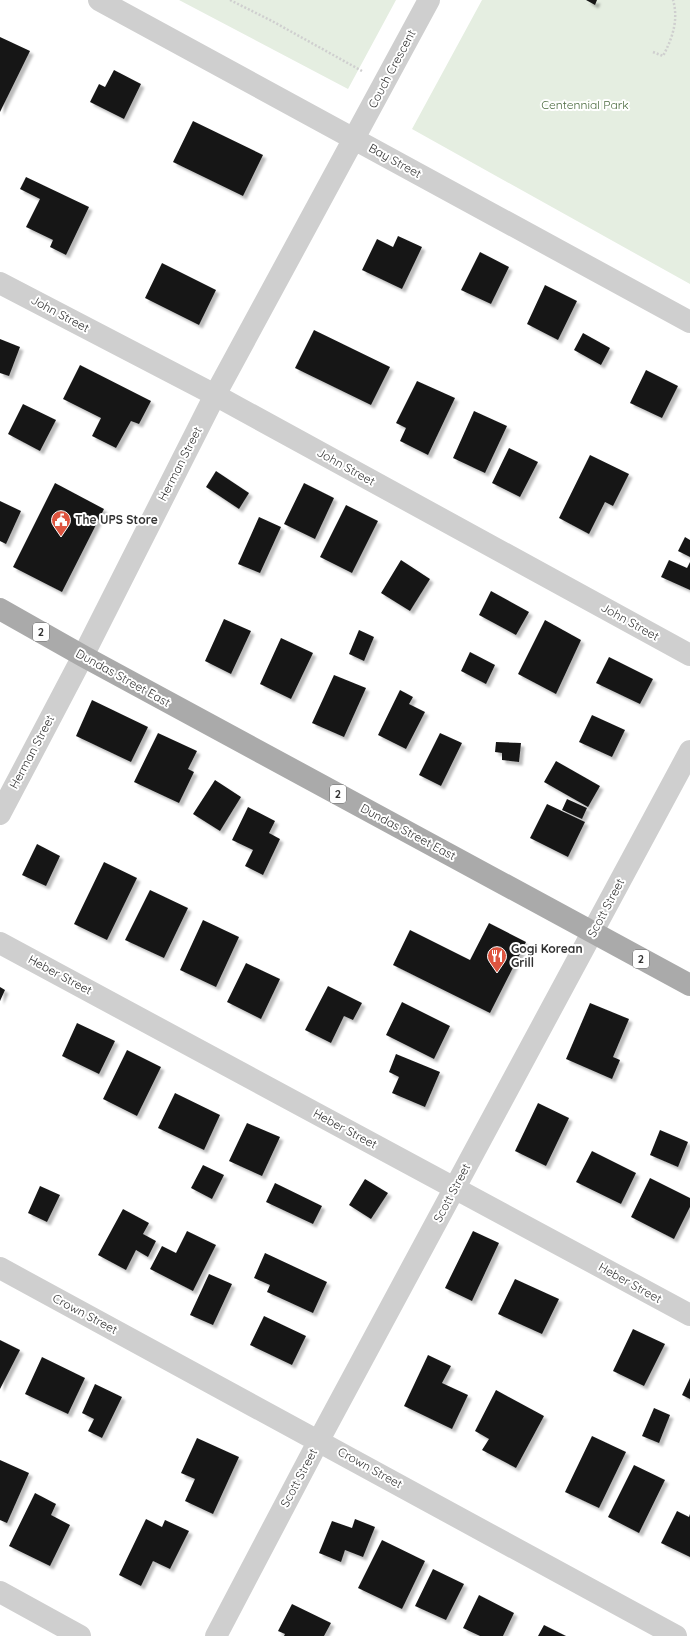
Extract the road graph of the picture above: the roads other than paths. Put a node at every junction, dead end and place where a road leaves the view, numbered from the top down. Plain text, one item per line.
1 (99, 0) edge
2 (429, 0) edge
3 (354, 139) junction
4 (0, 283) edge
5 (690, 322) edge
6 (215, 395) junction
7 (0, 609) edge
8 (690, 655) edge
9 (82, 656) junction
10 (690, 751) edge
11 (0, 814) edge
12 (593, 933) junction
13 (0, 943) edge
14 (690, 985) edge
15 (455, 1187) junction
16 (0, 1268) edge
17 (690, 1315) edge
18 (319, 1440) junction
19 (0, 1592) edge
20 (80, 1636) edge
21 (216, 1636) edge
22 (676, 1636) edge

1 - 3 street, Bay Street
2 - 3 street, Couch Crescent
3 - 5 street, Bay Street
3 - 6 street, Herman Street
4 - 6 street, John Street
6 - 8 street, John Street
6 - 9 street, Herman Street
7 - 9 main road, Dundas Street East / 2
9 - 11 street, Herman Street
9 - 12 main road, Dundas Street East / 2
10 - 12 street, Scott Street
12 - 14 main road, Dundas Street East / 2
12 - 15 street, Scott Street
13 - 15 street, Heber Street
15 - 17 street, Heber Street
15 - 18 street, Scott Street
16 - 18 street, Crown Street
18 - 21 street, Scott Street
18 - 22 street, Crown Street
19 - 20 street

